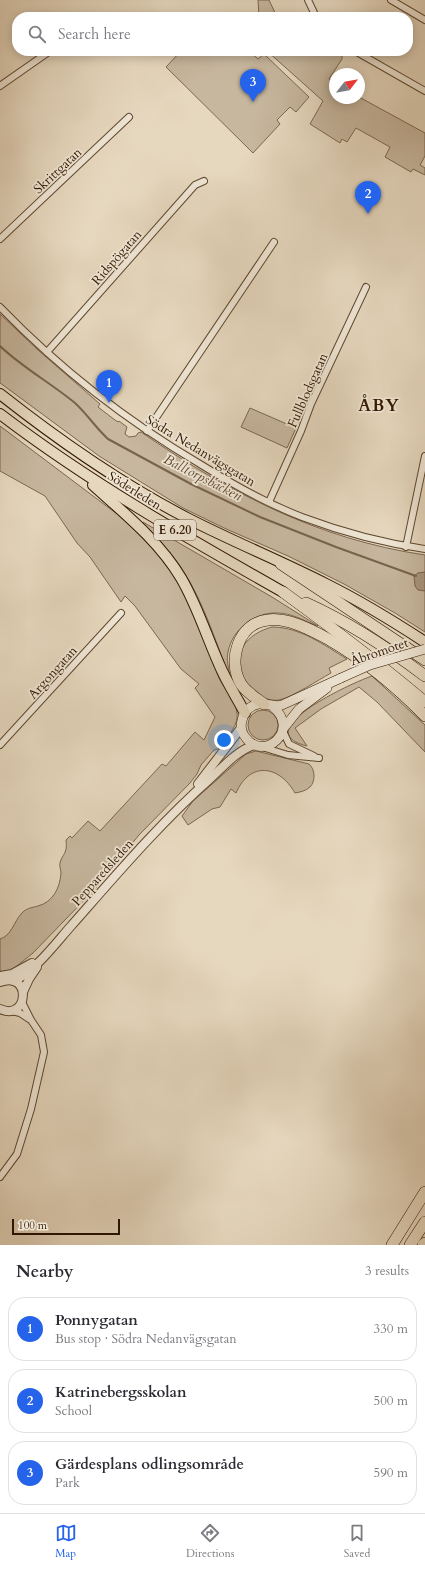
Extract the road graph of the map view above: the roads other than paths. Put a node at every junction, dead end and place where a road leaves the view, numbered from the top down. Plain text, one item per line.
1 (308, 0) edge
2 (390, 0) edge
3 (314, 12) edge
4 (411, 12) edge
5 (413, 13) edge
6 (425, 20) edge
7 (43, 56) edge
8 (364, 56) edge
9 (0, 86) edge
10 (425, 91) edge
11 (129, 117) dead end
12 (204, 181) dead end
13 (0, 239) edge
14 (274, 242) dead end
15 (366, 287) dead end
16 (0, 307) edge
17 (47, 352) junction
18 (0, 394) edge
19 (0, 414) edge
20 (147, 430) junction
21 (425, 456) edge
22 (70, 464) junction
23 (269, 502) junction
24 (406, 547) junction
25 (425, 550) edge
26 (281, 564) junction
27 (283, 592) junction
28 (121, 613) dead end
29 (425, 642) edge
30 (425, 650) edge
31 (425, 660) edge
32 (425, 676) edge
33 (341, 678) junction
34 (401, 691) junction
35 (424, 701) edge
36 (268, 705) junction
37 (245, 713) junction
38 (425, 716) edge
39 (241, 728) junction
40 (283, 730) junction
41 (0, 745) edge
42 (256, 745) junction
43 (181, 804) junction
44 (43, 958) junction
45 (0, 976) edge
46 (12, 980) junction
47 (0, 982) edge
48 (23, 992) junction
49 (22, 1002) junction
50 (4, 1012) edge
51 (31, 1020) junction
52 (0, 1177) edge
53 (425, 1192) edge
54 (425, 1222) edge
55 (392, 1245) edge
56 (410, 1245) edge

1 - 3 street
2 - 4 street
5 - 6 street
7 - 9 street
8 - 10 street
11 - 13 street, Skrittgatan
12 - 17 street, Ridspögatan
14 - 20 street
15 - 23 street, Fullblodsgatan
16 - 17 street, Södra Nedanvägsgatan
17 - 20 street, Södra Nedanvägsgatan
18 - 26 highway, Söderleden / E 6.20
19 - 22 highway, Söderleden / E 6.20
20 - 23 street, Södra Nedanvägsgatan
21 - 24 street
22 - 27 highway, Söderleden / E 6.20
22 - 37 highway
23 - 24 street, Södra Nedanvägsgatan
24 - 25 street, Södra Nedanvägsgatan
26 - 29 highway, Söderleden
26 - 31 highway
27 - 32 highway
27 - 35 highway
28 - 41 street, Argongatan
30 - 33 main road, Åbromotet, bridge
33 - 36 main road, Åbromotet
33 - 40 main road, Åbromotet
34 - 35 highway
34 - 36 highway
34 - 38 highway
36 - 37 main road, Åbromotet
36 - 40 main road
37 - 39 main road
39 - 42 main road
39 - 43 street, Pepparedsleden
40 - 42 main road, Åbromotet
40 - 42 street
42 - 43 street, Pepparedsleden
43 - 44 street, Pepparedsleden
44 - 45 street
44 - 46 street, Pepparedsleden
44 - 48 street, Pepparedsleden
45 - 46 street
46 - 47 street
46 - 48 street
48 - 49 street
49 - 50 street
49 - 51 street
50 - 51 street
51 - 52 street
53 - 55 highway
54 - 56 highway

